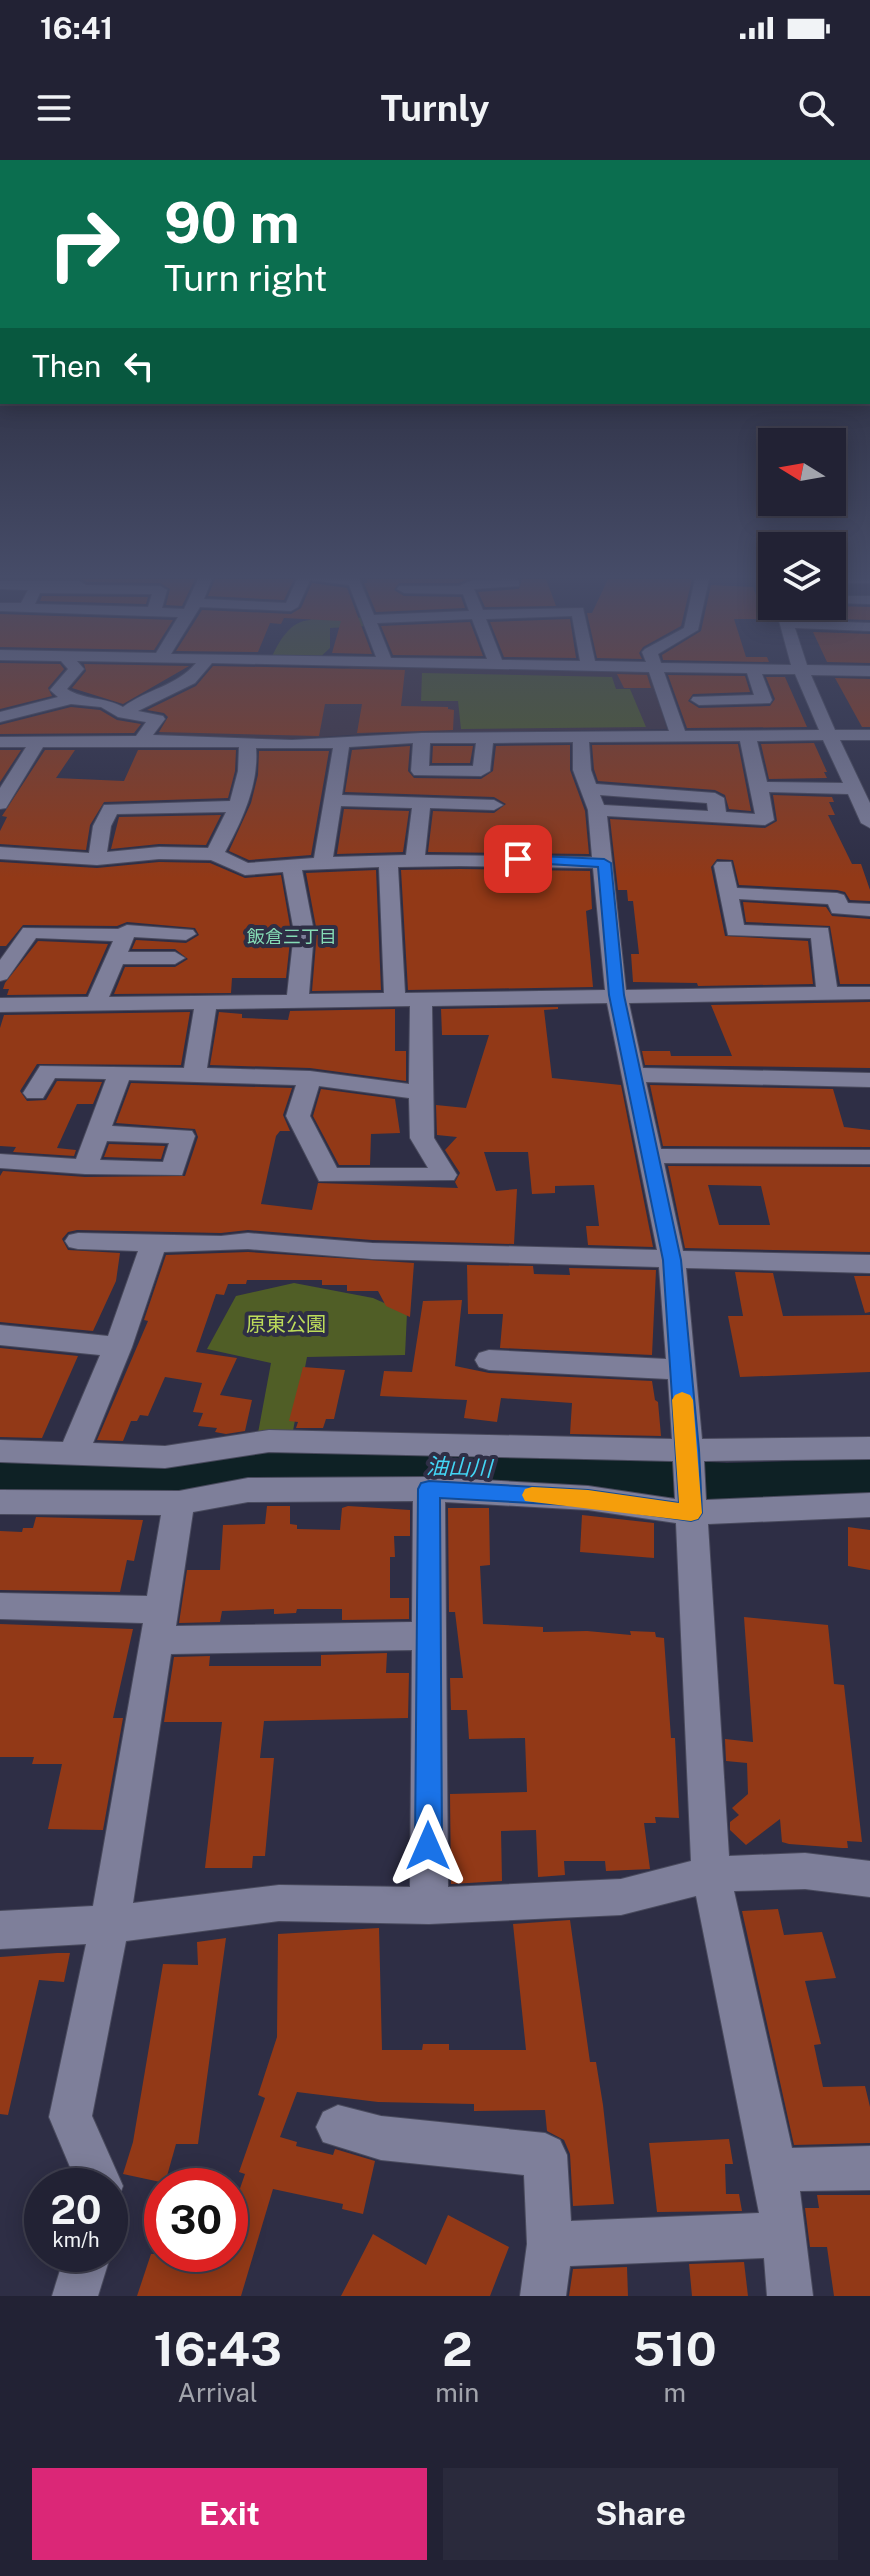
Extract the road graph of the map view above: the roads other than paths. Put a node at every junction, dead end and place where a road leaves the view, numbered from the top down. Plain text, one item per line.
1 (68, 679) edge
2 (191, 679) edge
3 (657, 679) edge
4 (756, 679) edge
5 (811, 679) edge
6 (71, 699) junction
7 (704, 712) junction
8 (124, 714) junction
9 (0, 717) edge
10 (678, 735) junction
11 (747, 735) junction
12 (870, 735) edge
13 (835, 736) junction
14 (422, 738) junction
15 (485, 738) junction
16 (581, 739) junction
17 (39, 741) junction
18 (141, 741) junction
19 (342, 741) junction
20 (0, 742) edge
21 (247, 744) junction
22 (759, 787) junction
23 (862, 794) edge
24 (593, 799) junction
25 (333, 800) junction
26 (422, 803) junction
27 (0, 804) edge
28 (494, 805) dead end
29 (237, 806) junction
30 (870, 823) edge
31 (0, 853) edge
32 (214, 854) junction
33 (97, 859) junction
34 (415, 861) junction
35 (388, 862) junction
36 (323, 863) junction
37 (604, 863) junction
38 (291, 866) junction
39 (724, 866) dead end
40 (728, 893) junction
41 (870, 910) edge
42 (186, 934) dead end
43 (125, 935) junction
44 (113, 958) junction
45 (175, 958) dead end
46 (0, 975) edge
47 (827, 993) junction
48 (870, 993) edge
49 (616, 995) junction
50 (395, 998) junction
51 (421, 998) junction
52 (297, 1000) junction
53 (206, 1001) junction
54 (96, 1003) junction
55 (0, 1005) edge
56 (120, 1073) junction
57 (194, 1075) junction
58 (633, 1075) junction
59 (310, 1078) junction
60 (870, 1080) edge
61 (35, 1093) dead end
62 (421, 1093) junction
63 (98, 1133) junction
64 (650, 1156) junction
65 (870, 1157) edge
66 (0, 1161) edge
67 (85, 1167) junction
68 (78, 1241) dead end
69 (154, 1243) junction
70 (672, 1260) junction
71 (870, 1264) edge
72 (0, 1335) edge
73 (118, 1347) junction
74 (489, 1360) dead end
75 (679, 1370) junction
76 (870, 1448) edge
77 (688, 1450) junction
78 (0, 1451) edge
79 (73, 1454) junction
80 (429, 1489) junction
81 (0, 1502) edge
82 (179, 1503) junction
83 (870, 1505) edge
84 (691, 1513) junction
85 (0, 1606) edge
86 (160, 1625) junction
87 (428, 1635) junction
88 (711, 1874) junction
89 (870, 1879) edge
90 (429, 1906) junction
91 (110, 1924) junction
92 (0, 1930) edge
93 (338, 2127) dead end
94 (93, 2168) edge
95 (870, 2168) edge
96 (775, 2170) junction
97 (785, 2235) junction
98 (550, 2244) junction
99 (82, 2272) edge
100 (75, 2296) edge
101 (543, 2296) edge
102 (790, 2296) edge

1 - 6 street
2 - 8 street
3 - 10 street
4 - 7 street
5 - 13 street
6 - 8 street
6 - 9 street
7 - 10 street
7 - 11 street
8 - 18 street
10 - 16 street
11 - 13 street
11 - 22 street
12 - 13 street
13 - 23 street
14 - 15 street
14 - 15 street
14 - 19 street
15 - 16 street
16 - 24 street
17 - 18 street
17 - 20 street
17 - 27 street
18 - 21 street
19 - 21 street
19 - 25 street
21 - 29 street
22 - 23 street
22 - 24 street
23 - 30 street
24 - 37 street
25 - 26 street
25 - 36 street
26 - 28 street
26 - 34 street
29 - 32 street
29 - 33 street
31 - 33 street
32 - 33 street
32 - 38 street
34 - 35 street
34 - 37 street
35 - 36 street
35 - 50 street
36 - 38 street
37 - 49 street
38 - 52 street
39 - 40 street
40 - 41 street
40 - 47 street
42 - 43 street
43 - 44 street
43 - 46 street
44 - 45 street
44 - 54 street
47 - 48 street
47 - 49 street
49 - 51 street
49 - 58 street
50 - 51 street
50 - 52 street
51 - 62 street
52 - 53 street
53 - 54 street
53 - 57 street
54 - 55 street
56 - 57 street
56 - 61 street
56 - 63 street
57 - 59 street
58 - 60 street
58 - 64 street
59 - 62 street
59 - 62 street
63 - 67 street
63 - 67 street
64 - 65 street
64 - 70 street
66 - 67 street
68 - 69 street
69 - 70 street
69 - 73 street
70 - 71 street
70 - 75 street
72 - 73 street
73 - 79 street
74 - 75 street
75 - 77 street
76 - 77 street
77 - 79 street
77 - 84 street
78 - 79 street
80 - 82 street
80 - 84 street
80 - 87 street
81 - 82 street
82 - 86 street
83 - 84 street
84 - 88 street
85 - 86 street
86 - 87 street
86 - 91 street
87 - 90 street
88 - 89 street
88 - 90 street
88 - 96 street
90 - 91 street
91 - 92 street
91 - 94 street
93 - 98 street
95 - 96 street
96 - 97 street
97 - 98 street
97 - 102 street
98 - 101 street
99 - 100 street

